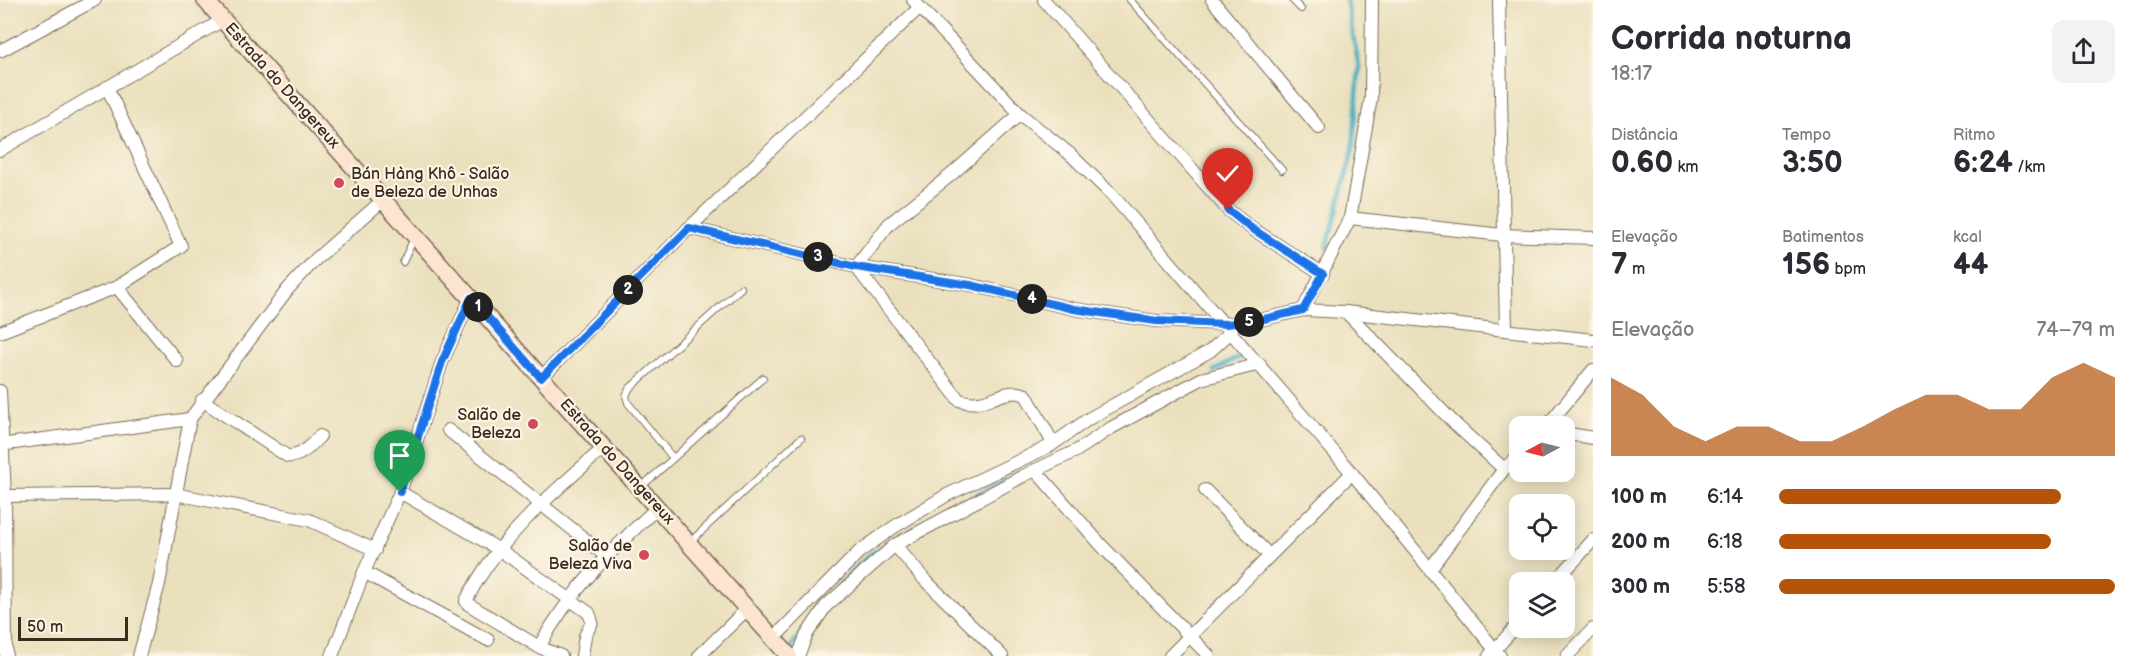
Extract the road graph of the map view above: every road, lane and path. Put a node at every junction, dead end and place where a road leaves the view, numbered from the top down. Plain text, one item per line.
1 (94, 0) edge
2 (205, 0) edge
3 (1044, 0) edge
4 (1130, 0) edge
5 (1212, 0) edge
6 (1292, 0) edge
7 (1372, 0) edge
8 (1499, 0) edge
9 (916, 4) edge
10 (1300, 9) dead end
11 (223, 20) junction
12 (0, 51) edge
13 (107, 87) junction
14 (1020, 114) junction
15 (1319, 128) dead end
16 (0, 150) edge
17 (1282, 170) dead end
18 (383, 200) junction
19 (1350, 218) junction
20 (689, 228) junction
21 (415, 235) junction
22 (1503, 235) junction
23 (1593, 238) edge
24 (403, 262) dead end
25 (856, 267) junction
26 (1323, 274) junction
27 (117, 288) junction
28 (741, 288) dead end
29 (471, 298) junction
30 (1303, 310) junction
31 (1346, 312) junction
32 (1229, 328) junction
33 (1506, 329) junction
34 (0, 332) edge
35 (1593, 340) edge
36 (177, 361) dead end
37 (1260, 364) junction
38 (1593, 370) edge
39 (541, 378) junction
40 (763, 378) dead end
41 (0, 391) edge
42 (202, 400) junction
43 (1555, 416) edge
44 (190, 419) junction
45 (448, 430) dead end
46 (321, 436) dead end
47 (1575, 436) edge
48 (801, 438) dead end
49 (1593, 438) edge
50 (1053, 443) junction
51 (1, 444) edge
52 (604, 448) junction
53 (673, 458) junction
54 (1509, 464) edge
55 (1504, 469) junction
56 (1035, 470) junction
57 (1352, 473) junction
58 (640, 488) junction
59 (1205, 490) dead end
60 (400, 492) junction
61 (175, 494) junction
62 (5, 496) junction
63 (541, 504) junction
64 (657, 508) junction
65 (1593, 540) edge
66 (689, 544) junction
67 (895, 545) junction
68 (375, 550) junction
69 (500, 550) junction
70 (1269, 555) junction
71 (606, 556) junction
72 (1430, 569) junction
73 (364, 572) junction
74 (1565, 572) edge
75 (571, 598) junction
76 (747, 609) junction
77 (1593, 630) edge
78 (1509, 636) edge
79 (1190, 637) junction
80 (488, 640) dead end
81 (540, 647) junction
82 (781, 647) edge
83 (1495, 654) edge
84 (6, 656) edge
85 (139, 656) edge
86 (332, 656) edge
87 (561, 656) edge
88 (582, 656) edge
89 (699, 656) edge
90 (798, 656) edge
91 (1002, 656) edge
92 (1170, 656) edge
93 (1209, 656) edge
94 (1567, 656) edge

1 - 12 street
2 - 11 main road, Estrada do Dangereux
3 - 26 street
4 - 17 lane
5 - 15 street
6 - 10 lane
7 - 19 street
8 - 22 street
9 - 14 street
9 - 20 street
11 - 13 street
11 - 18 main road, Estrada do Dangereux
13 - 16 street
13 - 27 street
14 - 25 street
14 - 32 street
18 - 21 main road, Estrada do Dangereux
18 - 42 street
19 - 22 street
19 - 26 street
20 - 25 street
20 - 39 street
21 - 24 lane
21 - 29 main road, Estrada do Dangereux
22 - 23 street
22 - 33 street
25 - 32 street
25 - 50 street
26 - 30 street
27 - 34 street
27 - 36 street
28 - 53 lane
29 - 39 main road, Estrada do Dangereux
29 - 60 street
30 - 31 street
30 - 32 street
31 - 33 street
31 - 55 street
32 - 37 street
32 - 50 street
33 - 35 street
37 - 56 street
37 - 57 street
38 - 43 street
39 - 52 main road, Estrada do Dangereux
40 - 53 lane
41 - 51 street
42 - 44 street
42 - 46 street
44 - 51 street
44 - 61 street
45 - 63 street
47 - 49 street
48 - 66 lane
50 - 82 street
51 - 62 street
52 - 58 main road, Estrada do Dangereux
52 - 63 street
53 - 58 lane
54 - 55 street
55 - 72 street
56 - 67 street
56 - 79 street
57 - 70 street
57 - 72 street
58 - 64 main road, Estrada do Dangereux
59 - 70 street
60 - 68 street
60 - 69 street
61 - 62 street
61 - 68 street
61 - 85 street
62 - 84 street
63 - 69 street
63 - 71 street
64 - 66 main road, Estrada do Dangereux
64 - 71 street
65 - 74 street
66 - 76 main road, Estrada do Dangereux
67 - 90 street
67 - 91 street
68 - 73 street
69 - 75 street
69 - 81 street
70 - 79 street
71 - 75 street
72 - 83 street
73 - 80 street
73 - 86 street
75 - 81 street
75 - 88 street
76 - 82 main road, Estrada do Dangereux
76 - 89 street
77 - 94 street
78 - 83 street
79 - 92 street
79 - 93 street
81 - 87 street

